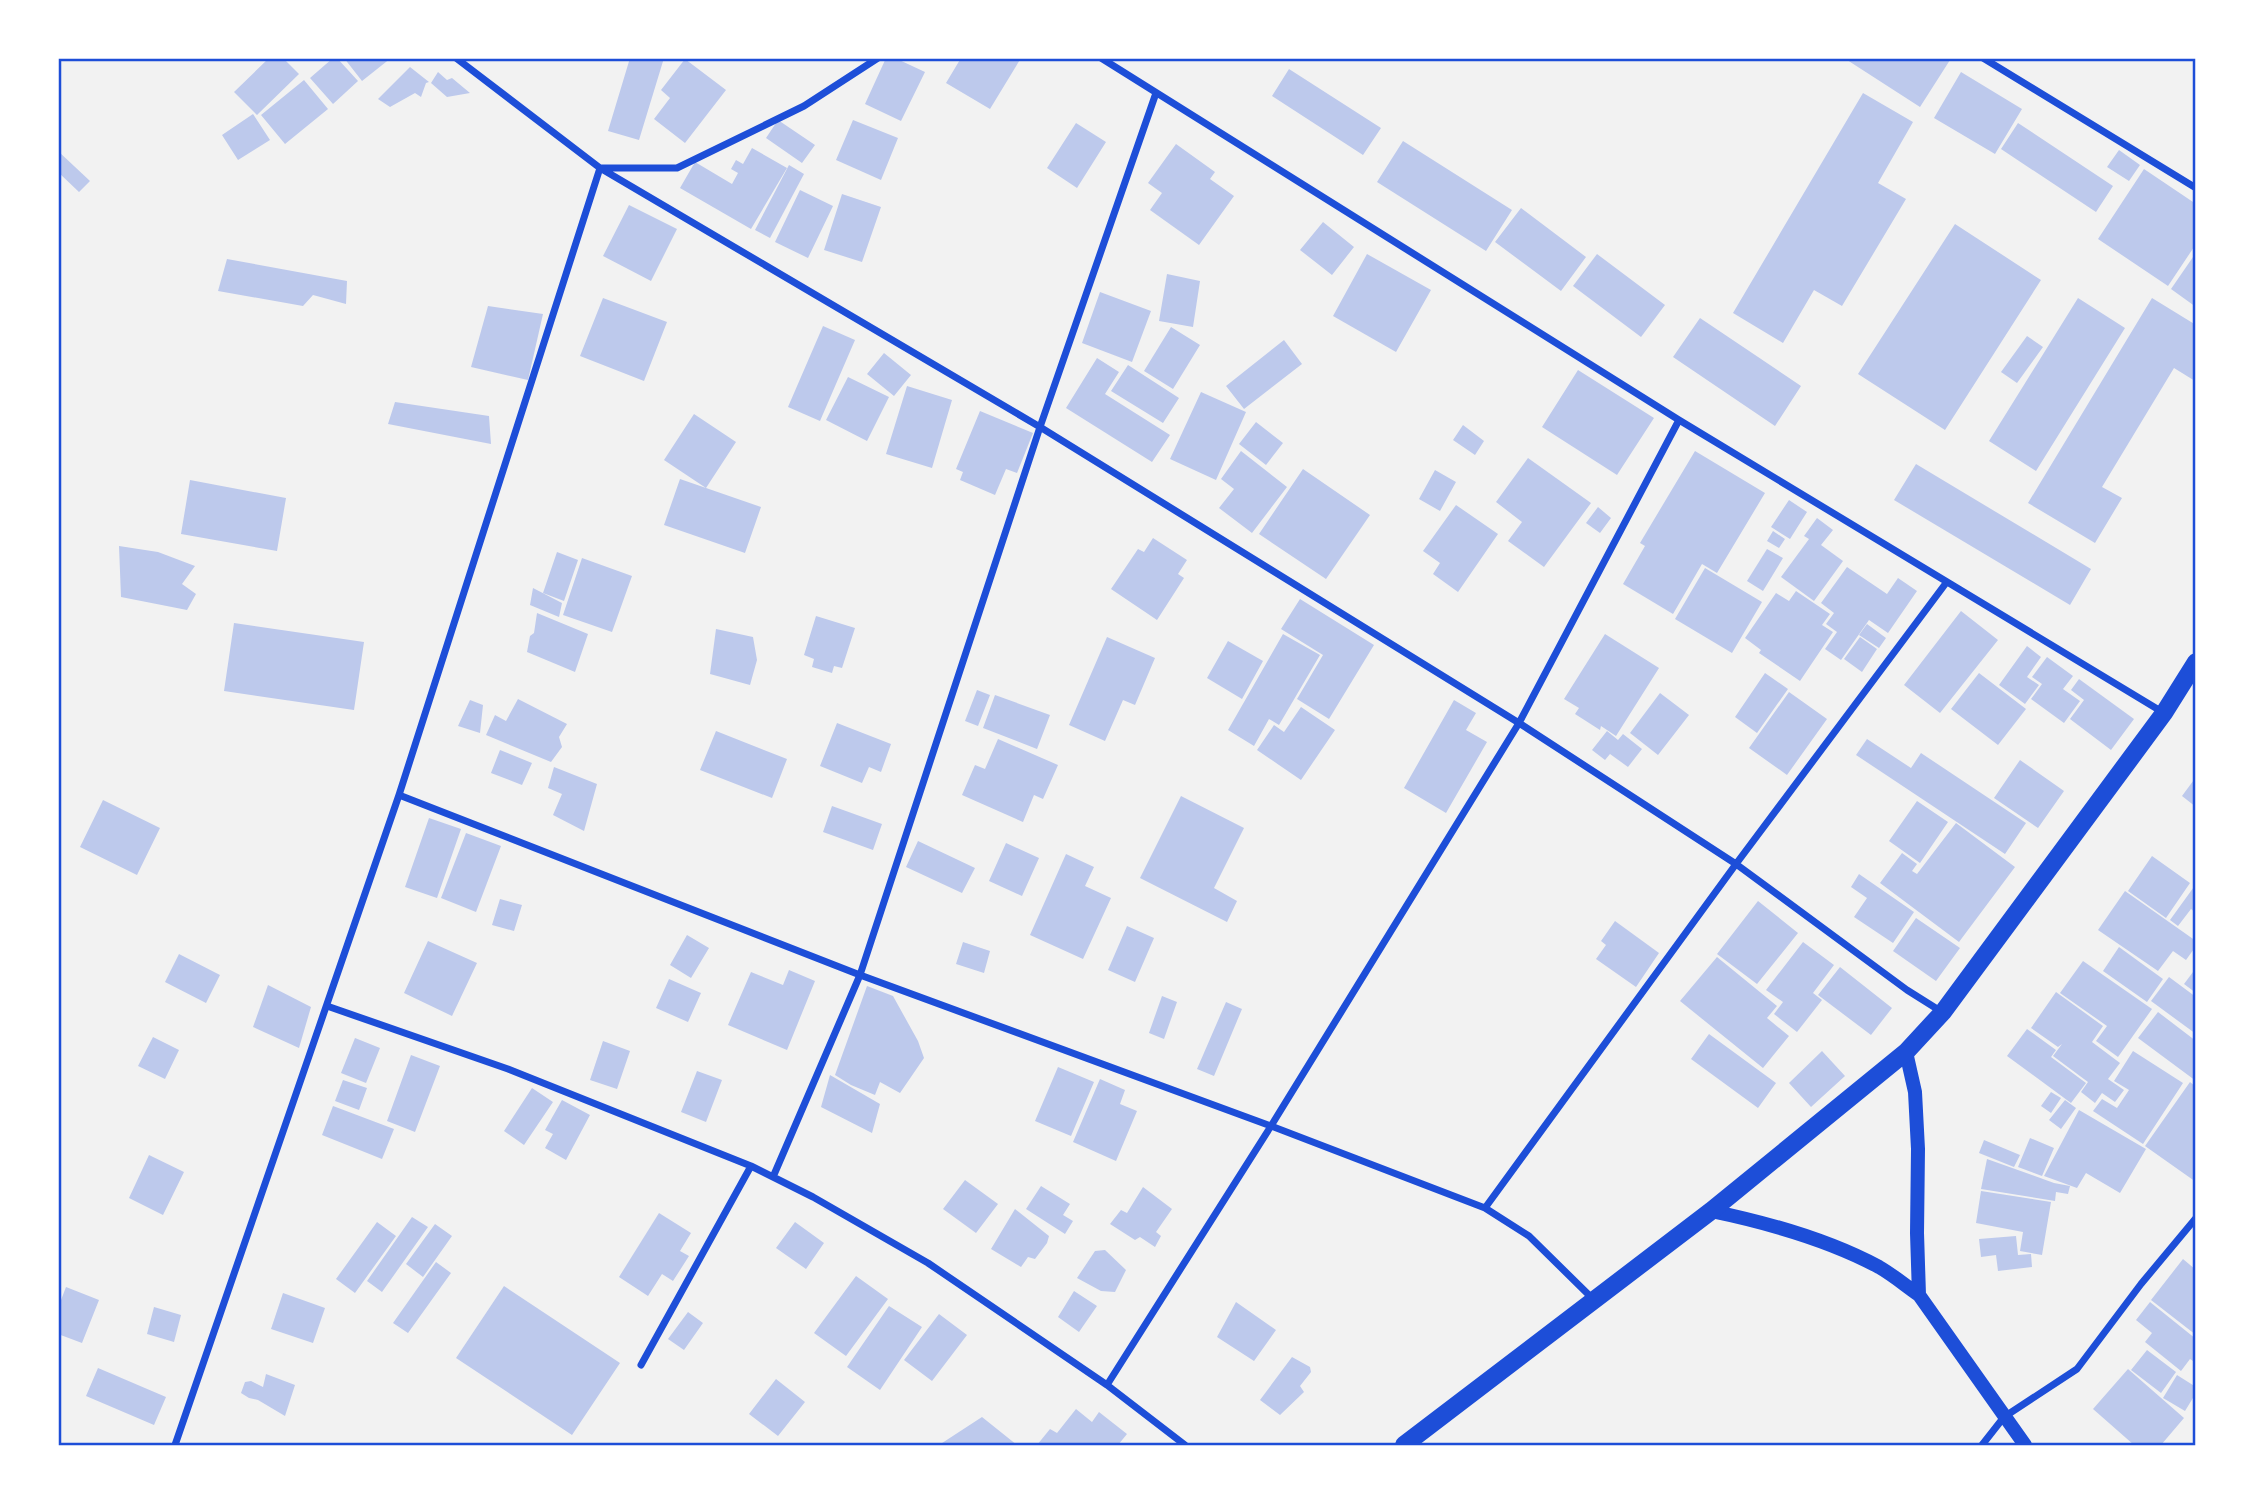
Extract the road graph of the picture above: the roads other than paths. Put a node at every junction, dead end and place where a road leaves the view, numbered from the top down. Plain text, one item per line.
1 (456, 58) edge
2 (878, 58) edge
3 (1101, 58) edge
4 (1983, 58) edge
5 (1156, 93) junction
6 (600, 168) junction
7 (2196, 188) edge
8 (1679, 420) junction
9 (1040, 427) junction
10 (1946, 583) junction
11 (2196, 662) edge
12 (2164, 713) junction
13 (1519, 723) junction
14 (399, 795) junction
15 (1736, 863) junction
16 (860, 975) junction
17 (327, 1006) junction
18 (1942, 1012) junction
19 (1906, 1052) junction
20 (1271, 1126) junction
21 (751, 1166) junction
22 (773, 1177) junction
23 (1485, 1208) junction
24 (1711, 1212) junction
25 (2196, 1218) edge
26 (1919, 1295) junction
27 (1595, 1300) junction
28 (640, 1365) dead end
29 (1107, 1385) junction
30 (2004, 1417) junction
31 (175, 1445) edge
32 (1185, 1445) edge
33 (1404, 1445) edge
34 (1982, 1445) edge
35 (2025, 1445) edge

1 - 6 street
2 - 6 street
3 - 5 street
4 - 7 street
5 - 8 street
5 - 9 street
6 - 9 street
6 - 14 street
8 - 10 street
8 - 13 street
9 - 13 street
9 - 16 street
10 - 12 street
10 - 15 street
11 - 12 main road
12 - 18 main road
13 - 15 street
13 - 20 street
14 - 16 street
14 - 17 street
15 - 18 street
15 - 23 street
16 - 20 street
16 - 22 street
17 - 21 street
17 - 31 street
18 - 19 main road
19 - 24 main road
19 - 26 main road
20 - 23 street
20 - 29 street
21 - 22 street
21 - 28 street
22 - 29 street
23 - 27 street
24 - 26 main road
24 - 27 main road
25 - 30 street
26 - 30 main road
27 - 33 main road
29 - 32 street
30 - 34 street
30 - 35 main road

